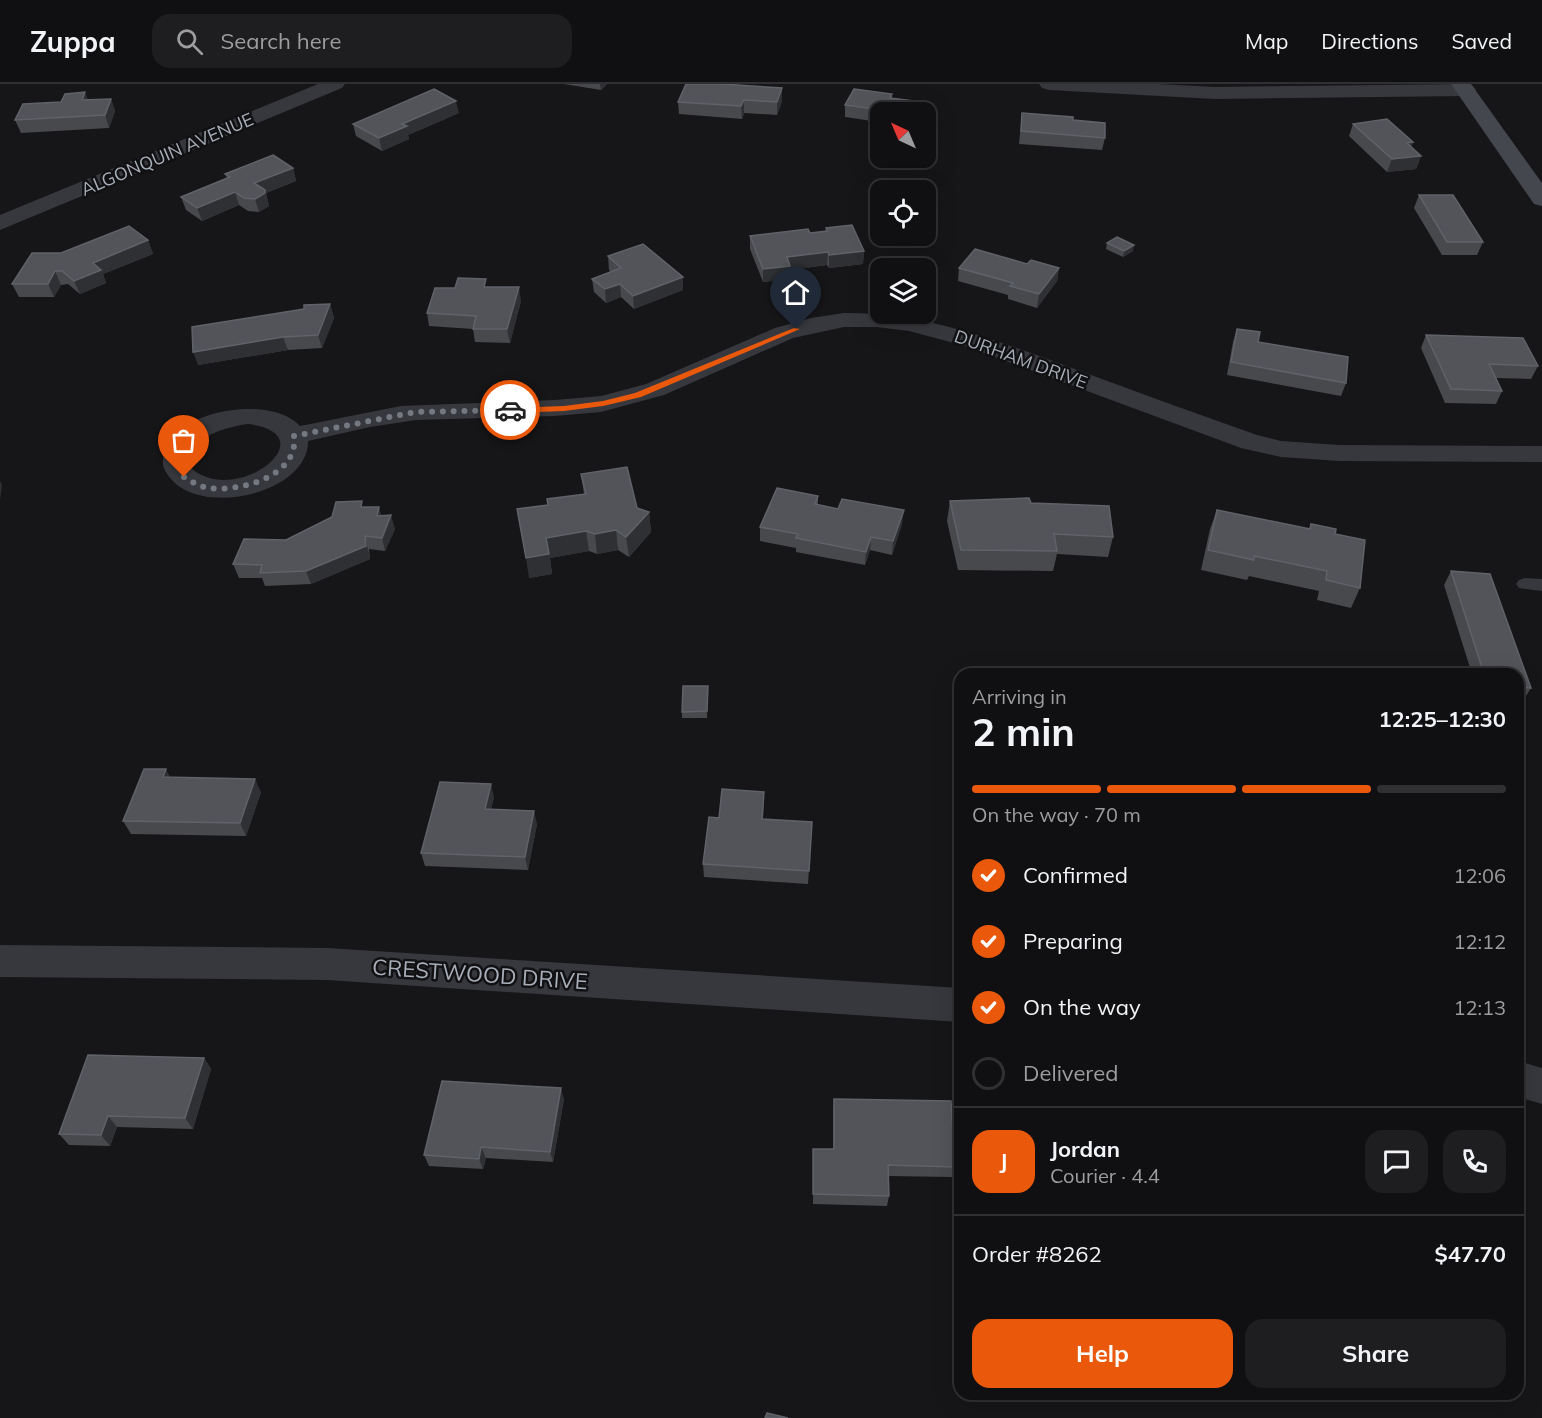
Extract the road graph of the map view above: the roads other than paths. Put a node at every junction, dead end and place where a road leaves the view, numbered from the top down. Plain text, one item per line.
1 (335, 84) edge
2 (1049, 84) edge
3 (1464, 87) edge
4 (1542, 199) edge
5 (5, 215) edge
6 (294, 436) dead end
7 (1542, 454) edge
8 (0, 961) edge
9 (954, 1005) edge
10 (1524, 1082) edge
11 (1542, 1086) edge

1 - 5 street, ALGONQUIN AVENUE
2 - 3 street
3 - 4 main road
6 - 7 street, DURHAM DRIVE
8 - 9 street, CRESTWOOD DRIVE
10 - 11 street

